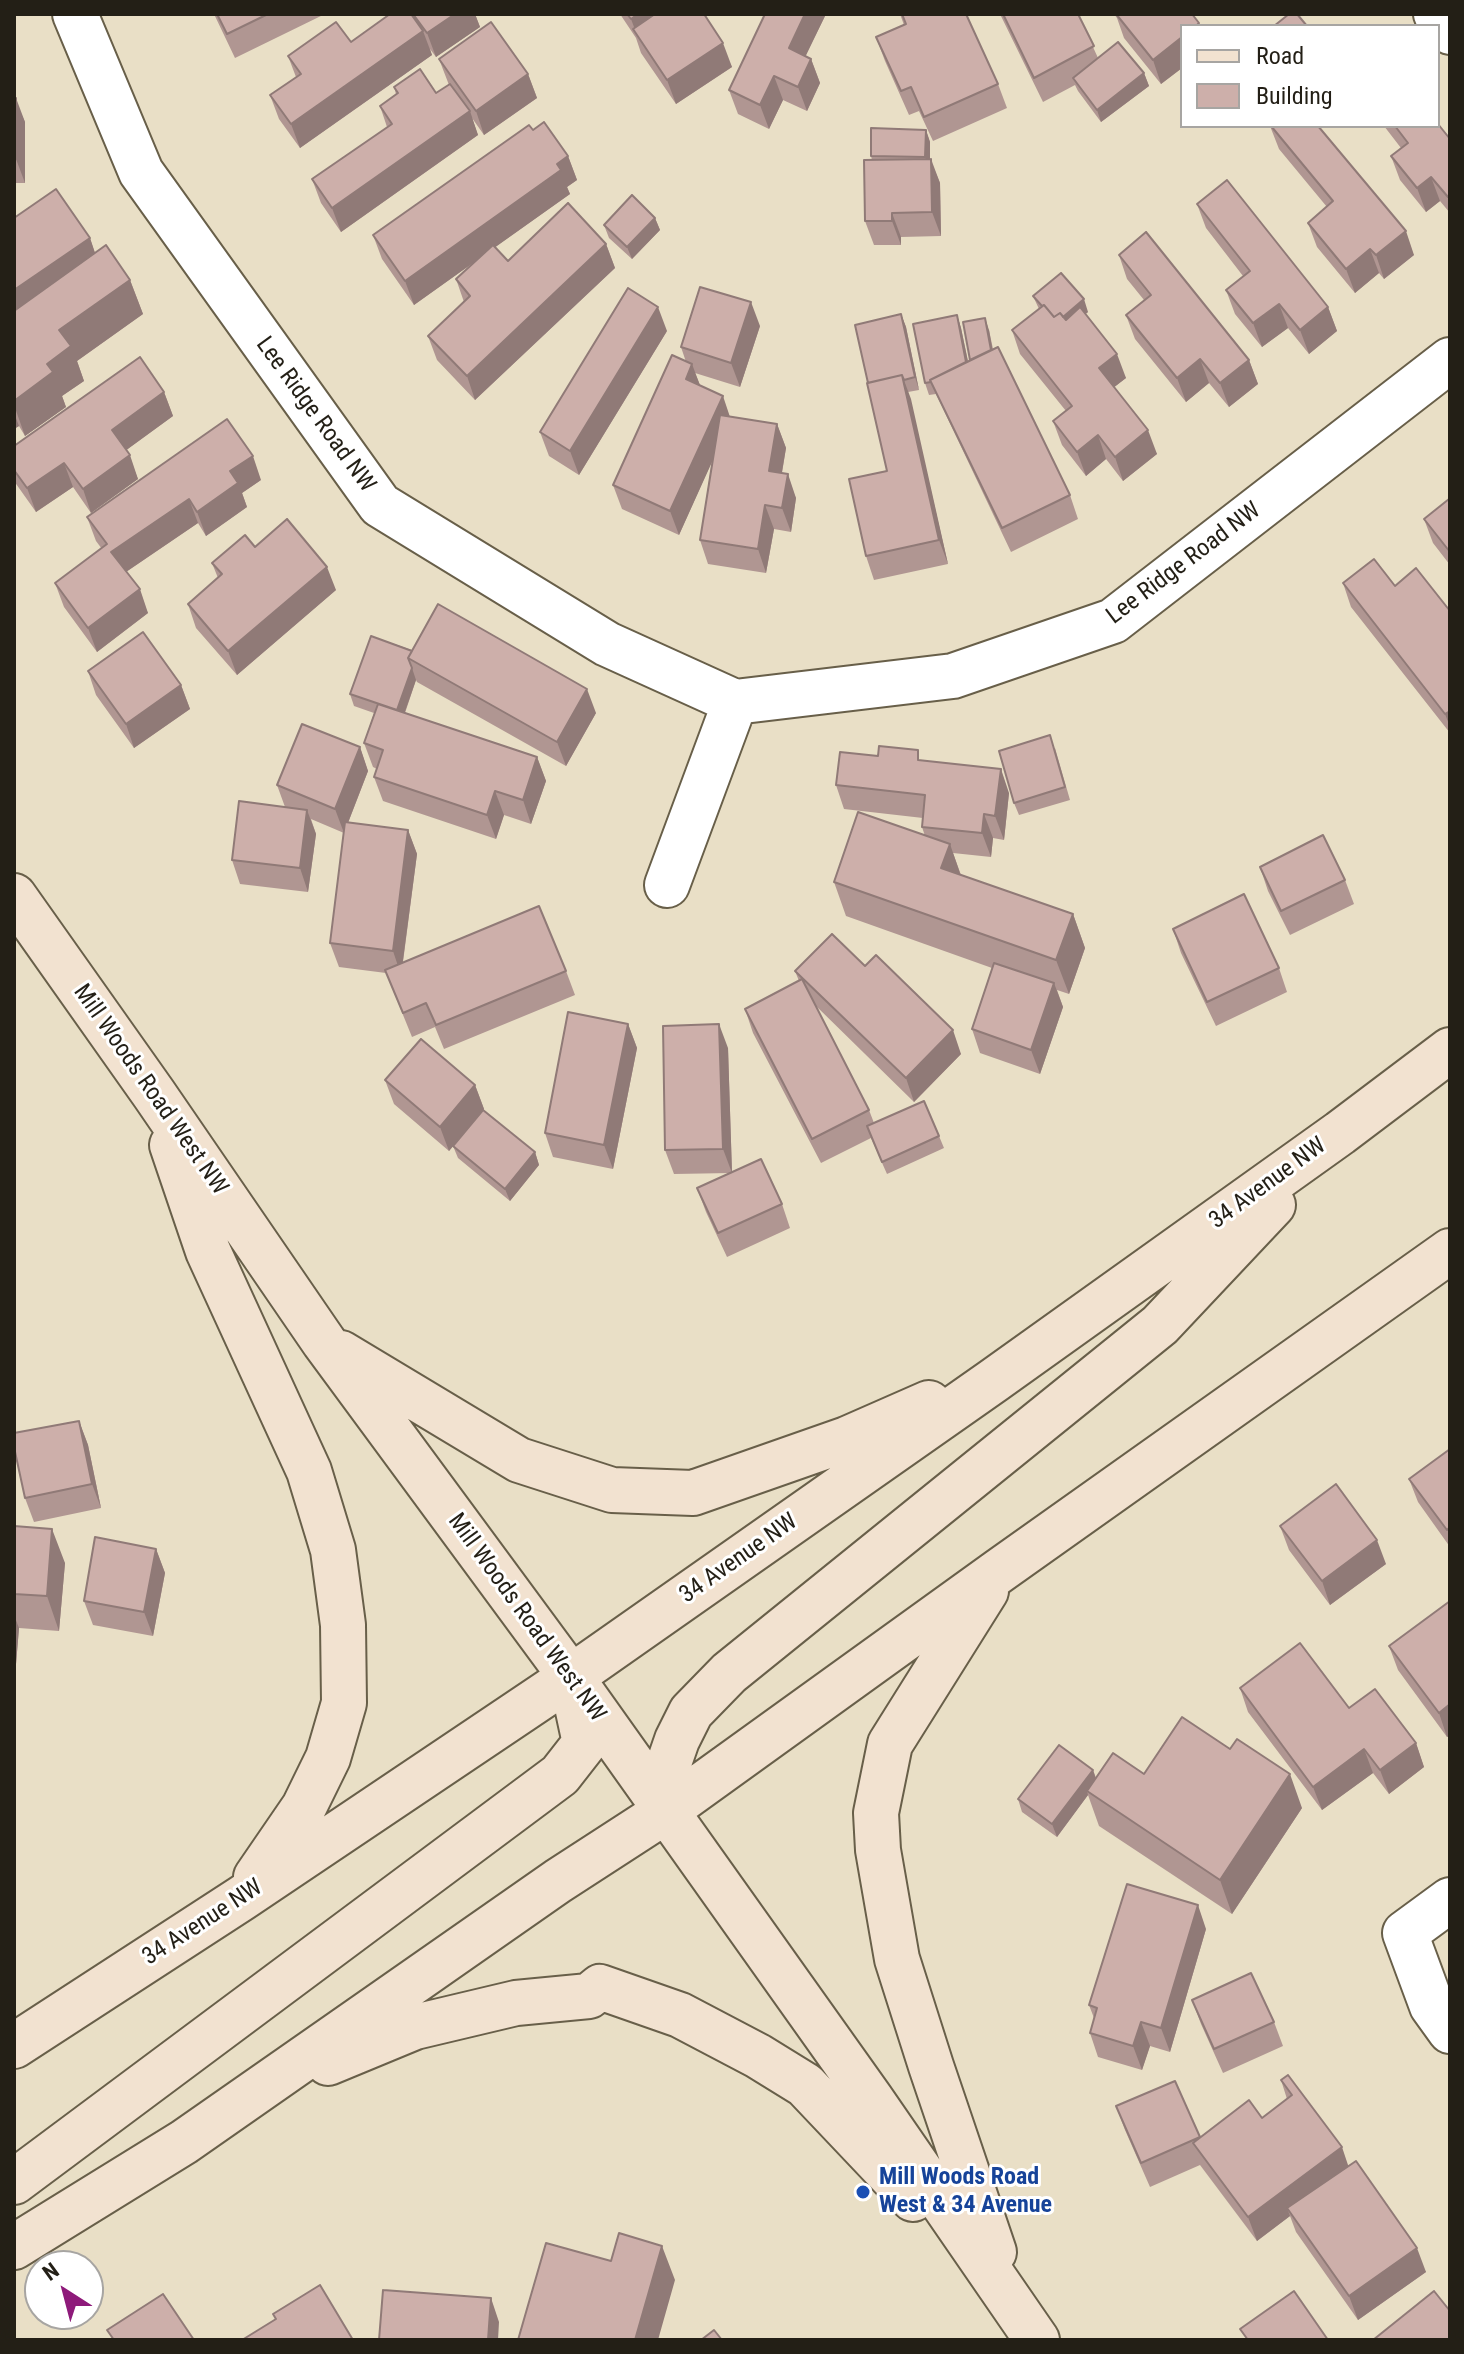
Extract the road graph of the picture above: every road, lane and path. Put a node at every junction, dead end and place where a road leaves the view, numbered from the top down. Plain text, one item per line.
1 (75, 14) edge
2 (1436, 14) edge
3 (1450, 32) edge
4 (1450, 360) edge
5 (735, 702) junction
6 (667, 885) dead end
7 (14, 896) edge
8 (1450, 1050) edge
9 (154, 1094) junction
10 (1340, 1133) junction
11 (1450, 1251) edge
12 (324, 1342) junction
13 (1019, 1363) junction
14 (999, 1571) junction
15 (571, 1677) junction
16 (666, 1811) junction
17 (242, 1898) junction
18 (1450, 1900) edge
19 (1450, 2031) edge
20 (14, 2046) edge
21 (248, 2097) junction
22 (14, 2182) edge
23 (14, 2247) edge
24 (1011, 2303) junction
25 (1037, 2340) edge

1 - 5 street, Lee Ridge Road NW
2 - 3 street
4 - 5 street, Lee Ridge Road NW
5 - 6 street
7 - 9 main road, Mill Woods Road West NW
8 - 10 main road, 34 Avenue NW
9 - 12 main road, Mill Woods Road West NW
9 - 17 main road
10 - 13 main road, 34 Avenue NW
10 - 16 main road
11 - 14 main road
12 - 13 main road
12 - 15 main road, Mill Woods Road West NW
13 - 15 main road, 34 Avenue NW
14 - 16 main road
14 - 24 main road
15 - 16 main road, Mill Woods Road West NW
15 - 17 main road, 34 Avenue NW
15 - 22 main road
16 - 21 main road
16 - 24 main road, Mill Woods Road West NW
17 - 20 main road, 34 Avenue NW
18 - 19 street
21 - 23 main road
21 - 24 main road
24 - 25 main road, Mill Woods Road West NW

